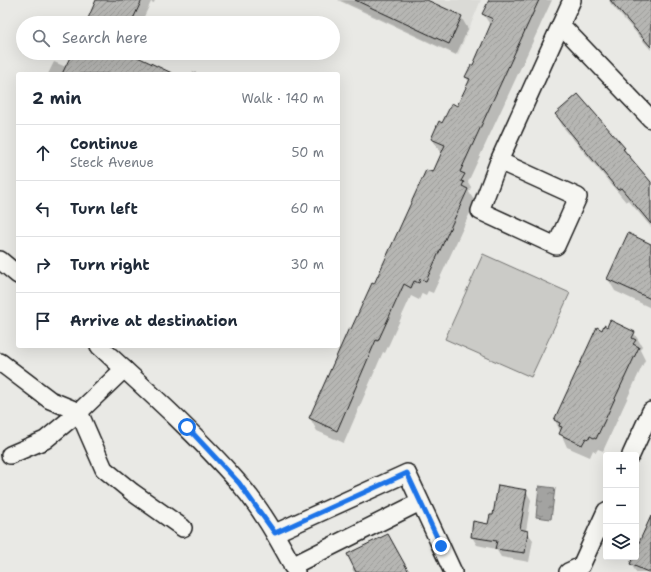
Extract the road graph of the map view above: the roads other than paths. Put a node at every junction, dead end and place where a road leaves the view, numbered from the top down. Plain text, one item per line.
1 (572, 0) edge
2 (561, 25) junction
3 (651, 119) edge
4 (499, 161) junction
5 (0, 260) edge
6 (16, 273) edge
7 (101, 348) edge
8 (0, 362) edge
9 (124, 369) junction
10 (651, 411) edge
11 (79, 412) junction
12 (632, 452) edge
13 (10, 455) dead end
14 (420, 502) junction
15 (603, 518) edge
16 (182, 528) dead end
17 (275, 533) junction
18 (294, 569) edge
19 (453, 572) edge
20 (568, 572) edge

1 - 2 street
2 - 3 street
2 - 4 street
4 - 4 street
5 - 6 street
7 - 9 street
8 - 11 street
9 - 11 street
9 - 17 street
10 - 12 street
11 - 13 street
11 - 16 street
14 - 17 street
14 - 18 street
14 - 19 street
15 - 20 street
17 - 18 street

